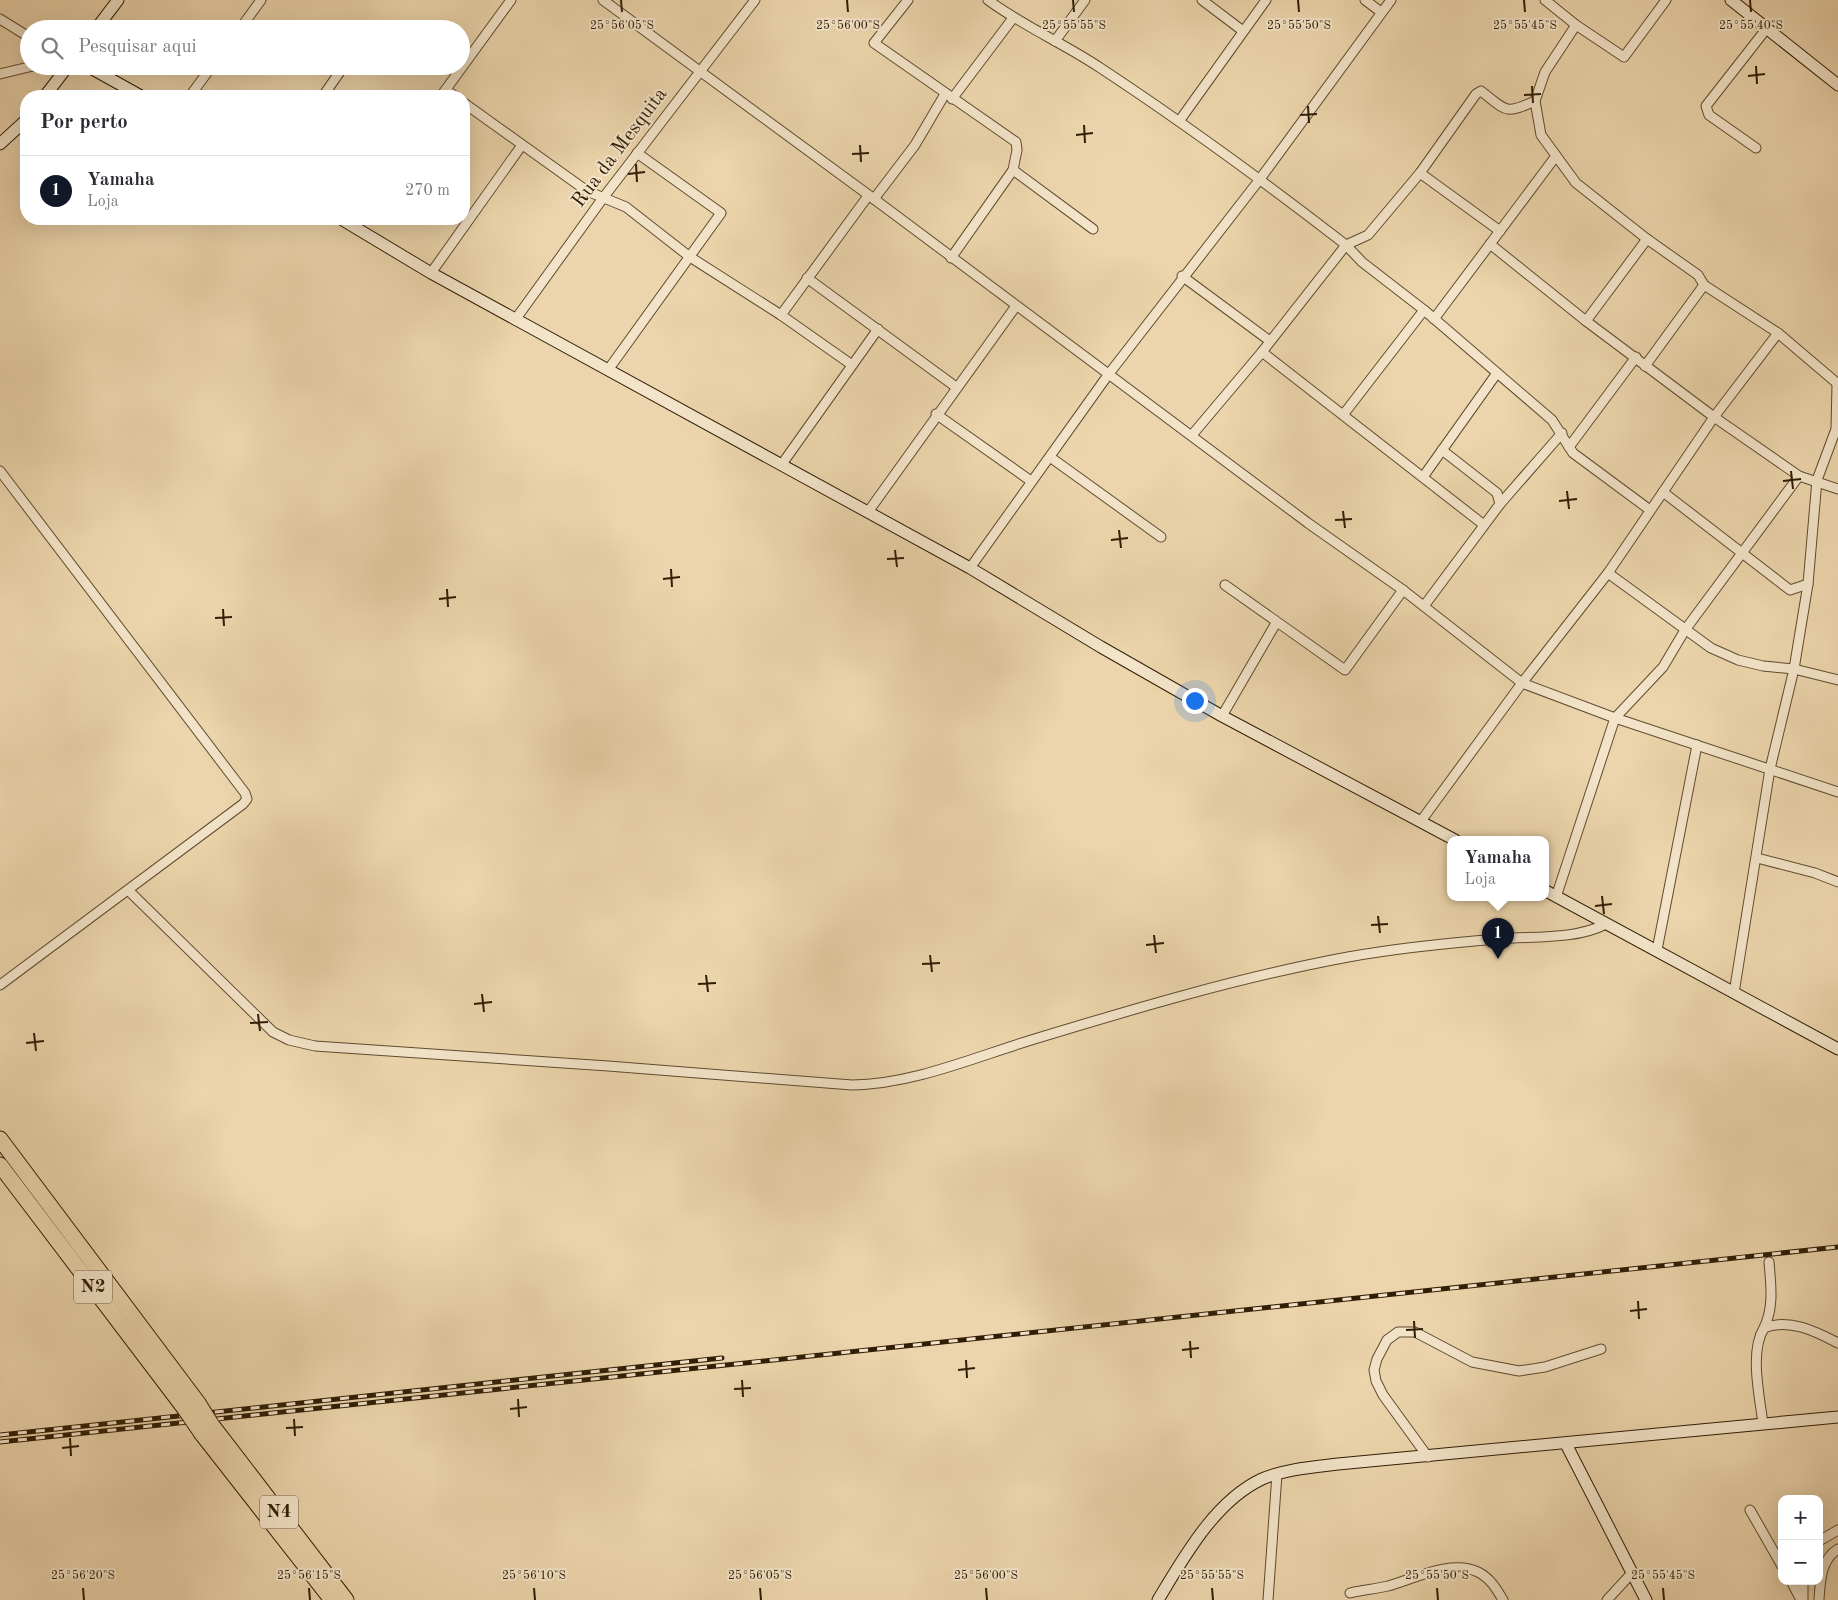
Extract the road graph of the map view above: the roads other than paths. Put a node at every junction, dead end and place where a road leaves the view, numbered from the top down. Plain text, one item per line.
1 (118, 0) edge
2 (261, 0) edge
3 (511, 0) edge
4 (603, 0) edge
5 (756, 0) edge
6 (908, 0) edge
7 (988, 0) edge
8 (1086, 0) edge
9 (1202, 0) edge
10 (1266, 0) edge
11 (1365, 0) edge
12 (1391, 0) edge
13 (1545, 0) edge
14 (1666, 0) edge
15 (1731, 0) edge
16 (1381, 12) junction
17 (1013, 18) junction
18 (0, 20) edge
19 (103, 20) edge
20 (247, 20) edge
21 (1576, 25) junction
22 (1767, 28) junction
23 (1243, 31) junction
24 (20, 32) edge
25 (1055, 41) junction
26 (470, 56) edge
27 (20, 69) edge
28 (700, 71) junction
29 (0, 74) edge
30 (61, 75) edge
31 (103, 75) edge
32 (205, 75) edge
33 (338, 75) edge
34 (456, 75) edge
35 (1838, 85) edge
36 (50, 90) edge
37 (130, 90) edge
38 (194, 90) edge
39 (327, 90) edge
40 (445, 90) edge
41 (948, 96) junction
42 (1535, 101) junction
43 (470, 107) edge
44 (1180, 120) junction
45 (20, 126) edge
46 (0, 144) edge
47 (522, 145) junction
48 (1756, 148) dead end
49 (638, 152) junction
50 (1556, 156) junction
51 (1014, 170) junction
52 (1420, 173) junction
53 (1260, 179) junction
54 (603, 198) junction
55 (872, 198) junction
56 (470, 218) edge
57 (353, 225) edge
58 (465, 225) edge
59 (1093, 229) dead end
60 (1500, 232) junction
61 (1648, 239) junction
62 (1490, 244) junction
63 (1346, 245) junction
64 (690, 257) junction
65 (951, 258) junction
66 (431, 273) junction
67 (1182, 276) junction
68 (807, 278) junction
69 (1704, 285) junction
70 (1016, 306) junction
71 (1424, 310) junction
72 (781, 315) junction
73 (1434, 319) junction
74 (515, 320) junction
75 (1586, 321) junction
76 (878, 329) junction
77 (1778, 333) junction
78 (1270, 341) junction
79 (1262, 352) junction
80 (1636, 357) junction
81 (852, 365) junction
82 (1645, 366) junction
83 (608, 370) junction
84 (1498, 373) junction
85 (1108, 375) junction
86 (1837, 384) edge
87 (956, 387) junction
88 (936, 414) junction
89 (1343, 415) junction
90 (1714, 417) junction
91 (1562, 433) junction
92 (1192, 435) junction
93 (1569, 447) junction
94 (1442, 450) junction
95 (1050, 457) junction
96 (782, 464) junction
97 (0, 471) edge
98 (1800, 476) junction
99 (1423, 477) junction
100 (1817, 480) junction
101 (1031, 481) junction
102 (1838, 488) edge
103 (1663, 492) junction
104 (1500, 504) junction
105 (1650, 510) junction
106 (868, 512) junction
107 (1484, 525) junction
108 (1161, 537) dead end
109 (1743, 554) junction
110 (970, 568) junction
111 (1608, 573) junction
112 (1808, 584) junction
113 (1225, 585) dead end
114 (1403, 590) junction
115 (1424, 606) junction
116 (1276, 623) junction
117 (1685, 630) junction
118 (1794, 669) junction
119 (1838, 680) edge
120 (1522, 683) junction
121 (1222, 716) junction
122 (1615, 718) junction
123 (1697, 745) junction
124 (1770, 769) junction
125 (1838, 792) edge
126 (1422, 821) junction
127 (1448, 836) edge
128 (1757, 858) junction
129 (1838, 882) edge
130 (129, 891) junction
131 (1549, 893) edge
132 (1556, 897) junction
133 (1606, 924) junction
134 (1657, 950) junction
135 (0, 985) edge
136 (1734, 992) junction
137 (1838, 1049) edge
138 (0, 1139) edge
139 (0, 1166) edge
140 (1770, 1262) dead end
141 (1764, 1328) junction
142 (1838, 1343) edge
143 (1601, 1349) dead end
144 (183, 1383) joint
145 (192, 1406) junction
146 (1838, 1417) edge
147 (1763, 1424) junction
148 (207, 1429) junction
149 (1566, 1444) junction
150 (1428, 1456) junction
151 (1277, 1474) junction
152 (1750, 1510) dead end
153 (1838, 1530) edge
154 (1823, 1538) edge
155 (1838, 1549) edge
156 (1778, 1552) edge
157 (1632, 1574) junction
158 (1793, 1585) edge
159 (1803, 1585) edge
160 (1350, 1592) dead end
161 (332, 1600) edge
162 (346, 1600) edge
163 (1158, 1600) edge
164 (1268, 1600) edge
165 (1503, 1600) edge
166 (1607, 1600) edge
167 (1646, 1600) edge
168 (1802, 1600) edge
169 (1819, 1600) edge

1 - 19 street
2 - 20 street
3 - 26 street
4 - 28 street
5 - 28 street, Rua da Mesquita
6 - 41 street
7 - 17 street
8 - 25 street
9 - 23 street
10 - 23 street
11 - 16 street
12 - 16 street
13 - 21 street
14 - 21 street
15 - 22 street
16 - 53 street
17 - 25 street
17 - 41 street
18 - 24 street
21 - 42 street
22 - 35 street
22 - 48 street
23 - 44 street
25 - 44 street
27 - 29 street
28 - 49 street, Rua da Mesquita
28 - 55 street
30 - 36 street
31 - 37 street
32 - 38 street
33 - 39 street
34 - 40 street
41 - 51 street
41 - 55 street
42 - 50 street
42 - 52 street
43 - 47 street
44 - 53 street
45 - 46 street
47 - 54 street
47 - 56 street
49 - 54 street, Rua da Mesquita
49 - 64 street
50 - 60 street
50 - 61 street
51 - 59 street
51 - 65 street
52 - 60 street
52 - 63 street
53 - 63 street
53 - 67 street
54 - 64 street
54 - 74 street, Rua da Mesquita
55 - 65 street
55 - 68 street
57 - 66 street
58 - 66 street
60 - 62 street
61 - 69 street
61 - 75 street
62 - 73 street
62 - 75 street
63 - 71 street
63 - 78 street
64 - 72 street
64 - 83 street
65 - 70 street
66 - 74 street
67 - 78 street
67 - 85 street
68 - 72 street
68 - 76 street
69 - 77 street
69 - 82 street
70 - 85 street
70 - 87 street
71 - 73 street
71 - 89 street
72 - 81 street
73 - 84 street
74 - 83 street
75 - 80 street
76 - 81 street
76 - 87 street
77 - 86 street
77 - 90 street
78 - 79 street
79 - 89 street
79 - 92 street
80 - 82 street
80 - 93 street
81 - 96 street
82 - 90 street
83 - 96 street
84 - 91 street
84 - 94 street
85 - 92 street
85 - 95 street
86 - 100 street
87 - 88 street
88 - 101 street
88 - 106 street
89 - 99 street
90 - 98 street
90 - 103 street
91 - 93 street
91 - 104 street
92 - 114 street
93 - 105 street
94 - 99 street
94 - 104 street
95 - 101 street
95 - 108 street
96 - 106 street
97 - 130 street
98 - 100 street
98 - 109 street
99 - 107 street
100 - 102 street
100 - 112 street
101 - 110 street
103 - 105 street
103 - 109 street
104 - 107 street
105 - 111 street
106 - 110 street
107 - 115 street
109 - 112 street
109 - 117 street
110 - 121 street
111 - 117 street
111 - 120 street
112 - 118 street
113 - 116 street
114 - 115 street
114 - 116 street
115 - 120 street
116 - 121 street
117 - 118 street
117 - 122 street
118 - 119 street
118 - 124 street
120 - 122 street
120 - 126 street
121 - 126 street
122 - 123 street
122 - 132 street
123 - 124 street
123 - 134 street
124 - 125 street
124 - 128 street
126 - 127 street
128 - 129 street
128 - 136 street
130 - 133 street
130 - 135 street
131 - 132 street
132 - 133 street
133 - 134 street
134 - 136 street
136 - 137 street
138 - 144 highway, N2
139 - 145 highway, N2
140 - 141 street
141 - 142 street
141 - 147 street
143 - 150 street
144 - 145 highway, N4
145 - 148 highway, N4, bridge
146 - 147 street
147 - 149 street
148 - 161 highway, N4
148 - 162 highway, N4
149 - 150 street
149 - 157 street
150 - 151 street
151 - 163 street
151 - 164 street
152 - 156 street
153 - 154 street
155 - 169 street
157 - 166 street
157 - 167 street
158 - 168 street
159 - 168 street
160 - 165 street

